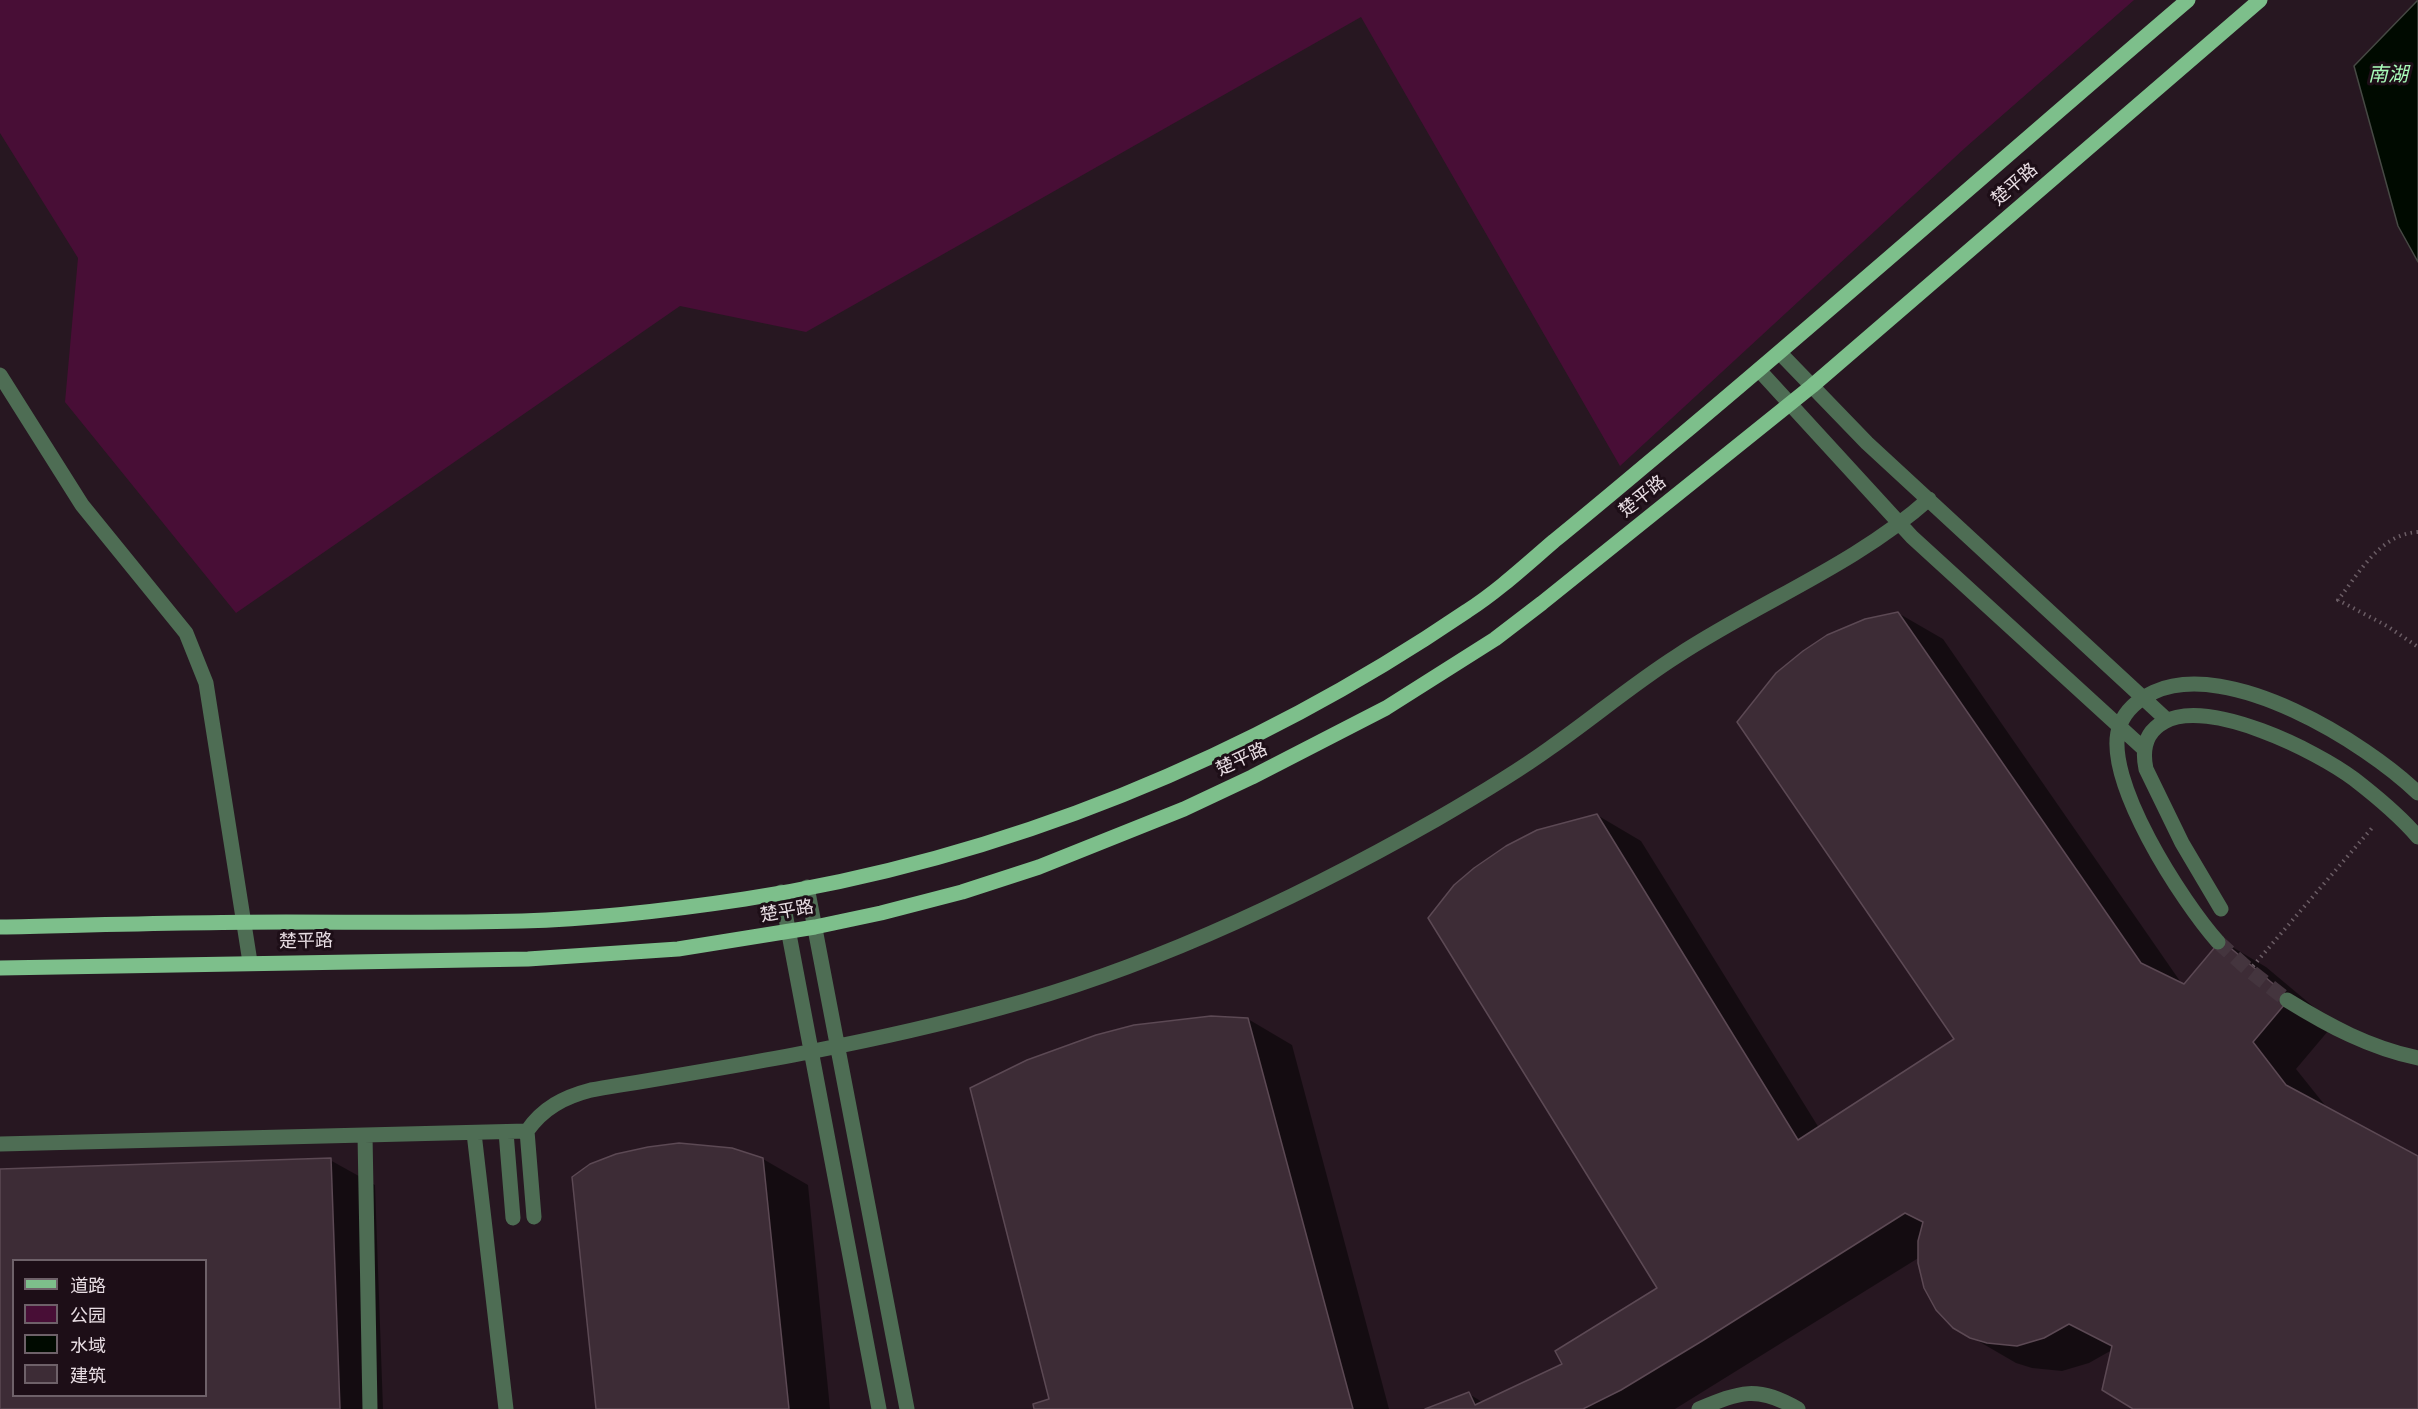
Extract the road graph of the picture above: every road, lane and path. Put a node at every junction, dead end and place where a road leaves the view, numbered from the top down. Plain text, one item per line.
1 (2188, 0) edge
2 (2260, 0) edge
3 (1780, 353) junction
4 (1759, 370) junction
5 (0, 375) edge
6 (1812, 386) junction
7 (1790, 404) junction
8 (1929, 499) junction
9 (1901, 524) junction
10 (2418, 532) edge
11 (2418, 646) edge
12 (2143, 697) junction
13 (2168, 720) junction
14 (2119, 726) junction
15 (2144, 748) junction
16 (2418, 793) edge
17 (2389, 809) junction
18 (2418, 837) edge
19 (807, 887) junction
20 (781, 892) junction
21 (2222, 909) dead end
22 (244, 922) junction
23 (0, 927) edge
24 (815, 927) junction
25 (788, 931) junction
26 (2218, 942) tunnel mouth
27 (250, 962) junction
28 (2253, 966) dead end
29 (0, 968) edge
30 (2287, 1000) tunnel mouth
31 (837, 1047) junction
32 (812, 1052) junction
33 (2418, 1058) edge
34 (527, 1131) junction
35 (506, 1132) junction
36 (474, 1133) junction
37 (365, 1136) junction
38 (0, 1144) edge
39 (534, 1217) dead end
40 (513, 1218) dead end
41 (370, 1409) edge
42 (506, 1409) edge
43 (879, 1409) edge
44 (907, 1409) edge
45 (1699, 1409) edge
46 (1798, 1409) edge

1 - 3 main road, 楚平路
2 - 6 main road, 楚平路
3 - 4 main road, 楚平路
3 - 6 lane
4 - 7 lane
4 - 19 main road, 楚平路
5 - 22 lane
6 - 7 main road, 楚平路
6 - 8 lane
7 - 9 lane
7 - 24 main road, 楚平路
8 - 9 lane
8 - 12 lane
9 - 14 lane
9 - 31 lane
10 - 11 path
12 - 13 lane
12 - 14 lane
12 - 16 lane
13 - 15 lane
13 - 17 lane
14 - 15 lane
14 - 26 lane
15 - 21 lane
17 - 18 lane
17 - 28 path
19 - 20 main road, 楚平路
19 - 24 lane
20 - 22 main road, 楚平路
20 - 25 lane
22 - 23 main road, 楚平路
22 - 27 lane
24 - 25 main road, 楚平路
24 - 31 lane
25 - 27 main road, 楚平路
25 - 32 lane
27 - 29 main road, 楚平路
30 - 33 lane
31 - 32 lane
31 - 44 lane
32 - 34 lane
32 - 43 lane
34 - 35 lane
34 - 39 lane
35 - 36 lane
35 - 40 lane
36 - 37 lane
36 - 42 lane
37 - 38 lane
37 - 41 lane
45 - 46 lane

